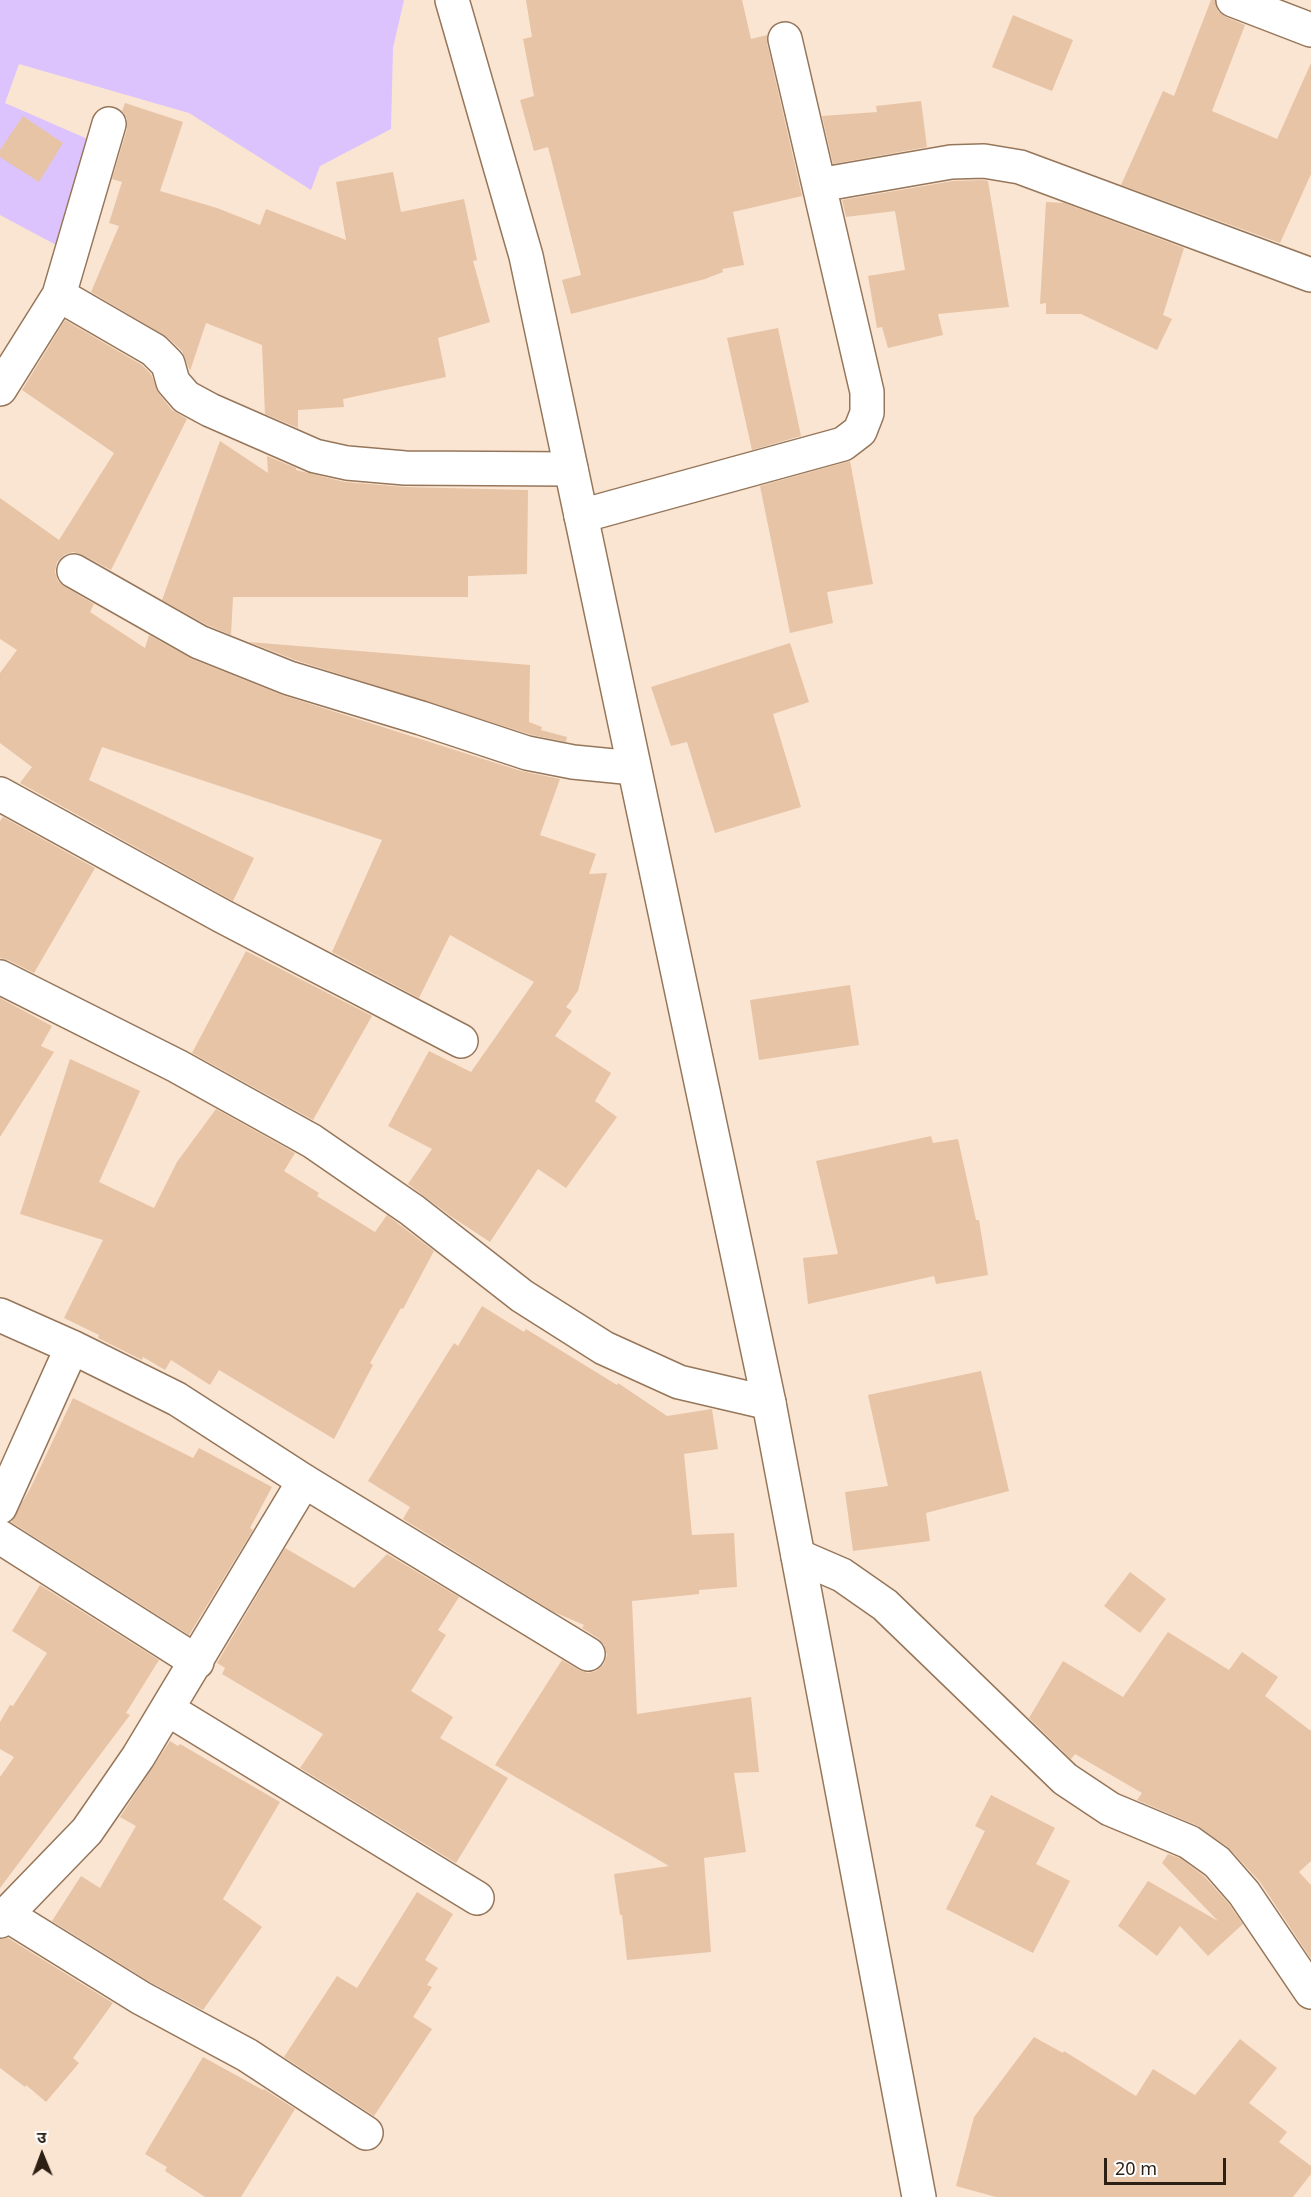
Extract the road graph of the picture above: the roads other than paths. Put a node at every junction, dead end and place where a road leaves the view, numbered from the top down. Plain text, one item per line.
1 (452, 0) edge
2 (1233, 0) edge
3 (1311, 30) edge
4 (785, 39) dead end
5 (109, 124) dead end
6 (819, 185) junction
7 (1311, 275) edge
8 (59, 295) junction
9 (3, 378) edge
10 (571, 469) junction
11 (581, 516) junction
12 (74, 572) dead end
13 (634, 768) junction
14 (0, 794) edge
15 (0, 977) edge
16 (461, 1041) dead end
17 (0, 1316) edge
18 (72, 1347) junction
19 (769, 1403) junction
20 (304, 1481) junction
21 (0, 1507) edge
22 (0, 1537) edge
23 (798, 1556) junction
24 (588, 1654) dead end
25 (197, 1662) junction
26 (169, 1710) junction
27 (477, 1898) dead end
28 (3, 1918) edge
29 (1311, 1992) edge
30 (366, 2133) dead end
31 (919, 2197) edge

1 - 10 street
2 - 3 street
4 - 6 street
5 - 8 street
6 - 7 street
6 - 11 street
8 - 9 street
8 - 10 street
10 - 11 street
11 - 13 street
12 - 13 street
13 - 19 street
14 - 16 street
15 - 19 street
17 - 18 street
18 - 20 street
18 - 21 street
19 - 23 street
20 - 24 street
20 - 25 street
22 - 25 street
23 - 29 street
23 - 31 street
25 - 26 street
26 - 27 street
26 - 28 street
28 - 30 street

